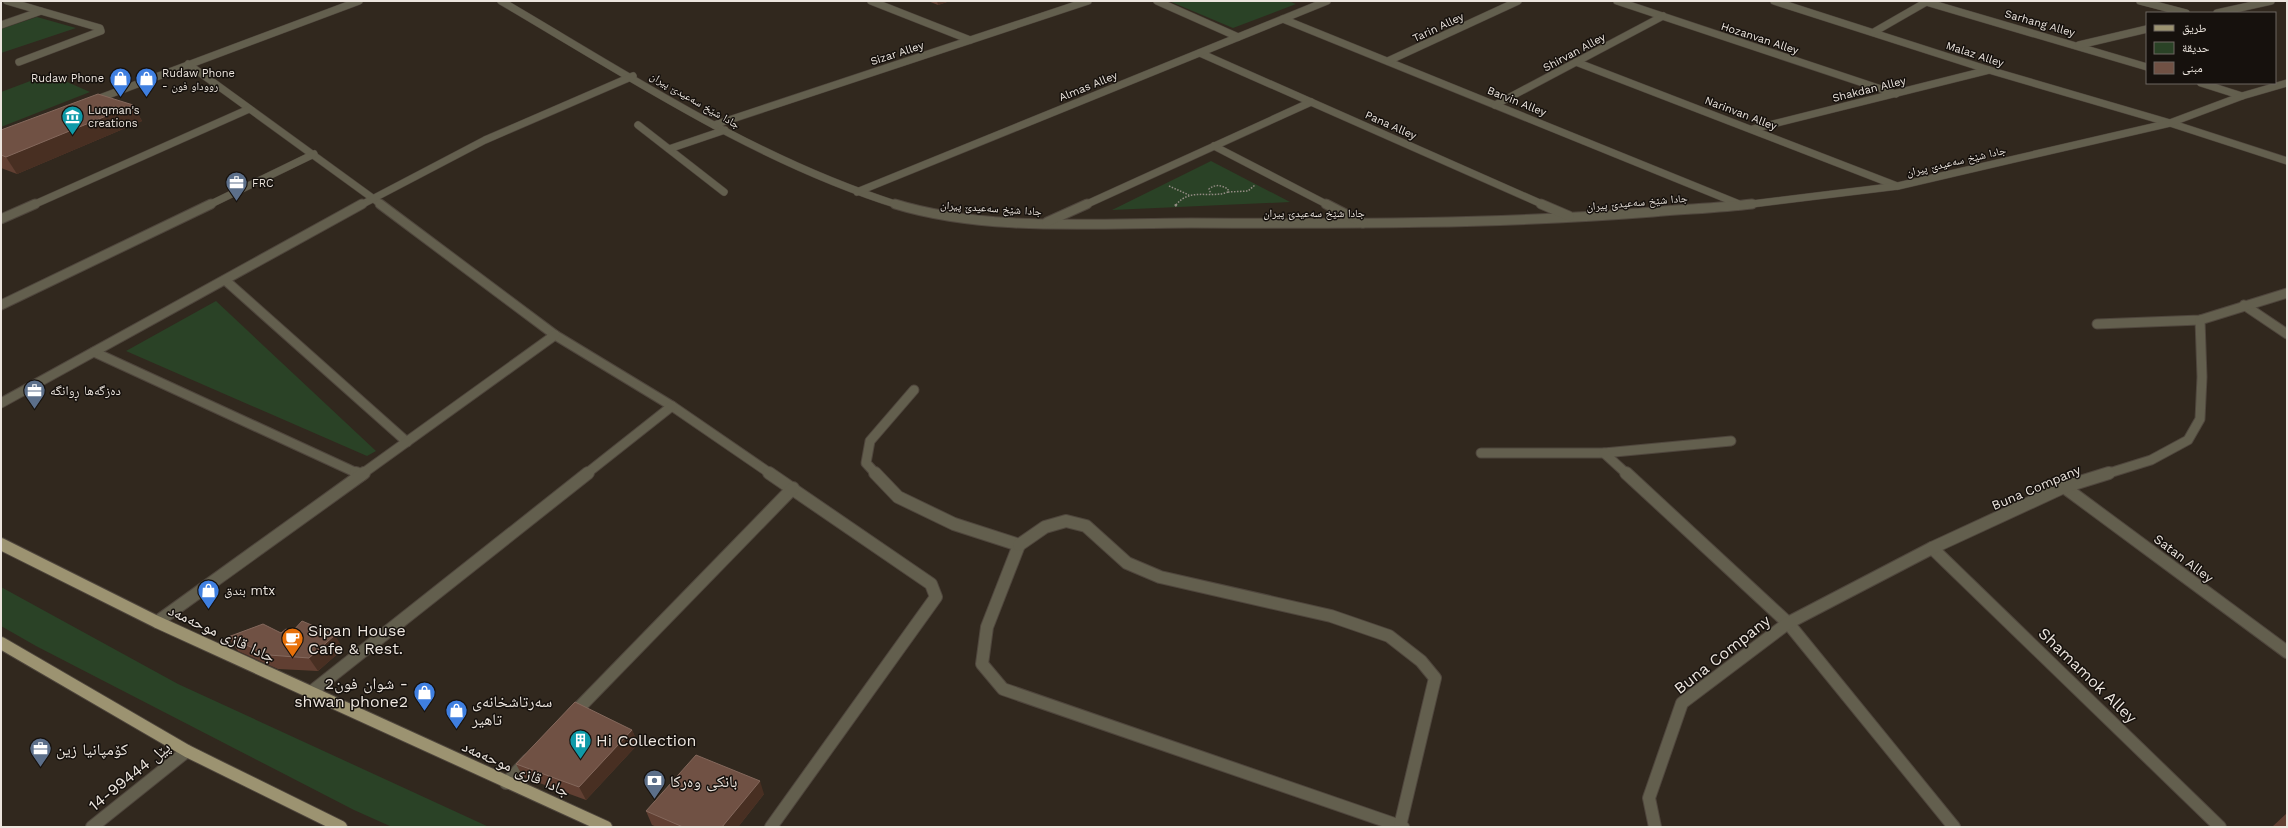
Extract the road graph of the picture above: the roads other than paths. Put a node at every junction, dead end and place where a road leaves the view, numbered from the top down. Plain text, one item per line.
1 (7, 1) edge
2 (359, 1) edge
3 (501, 1) edge
4 (871, 1) edge
5 (1157, 1) edge
6 (1311, 1) edge
7 (1327, 1) edge
8 (1496, 1) edge
9 (1518, 1) edge
10 (1617, 1) edge
11 (1774, 1) edge
12 (1927, 1) edge
13 (2140, 1) edge
14 (2271, 1) edge
15 (1081, 2) edge
16 (1319, 4) junction
17 (1509, 6) junction
18 (41, 11) junction
19 (2182, 12) edge
20 (2222, 12) edge
21 (1662, 16) junction
22 (1283, 19) junction
23 (1, 25) edge
24 (2146, 29) edge
25 (1874, 32) junction
26 (1238, 37) junction
27 (970, 40) junction
28 (2077, 46) junction
29 (1200, 53) junction
30 (1388, 61) junction
31 (19, 62) dead end
32 (1576, 62) junction
33 (188, 64) junction
34 (2146, 67) edge
35 (1989, 70) junction
36 (633, 76) junction
37 (2287, 83) edge
38 (2204, 84) edge
39 (1896, 94) junction
40 (2242, 96) junction
41 (1311, 102) junction
42 (87, 103) edge
43 (1495, 105) junction
44 (248, 109) junction
45 (2170, 123) junction
46 (638, 125) dead end
47 (714, 125) junction
48 (1753, 129) junction
49 (725, 130) junction
50 (1214, 146) junction
51 (669, 149) junction
52 (314, 154) junction
53 (2287, 161) edge
54 (1898, 186) junction
55 (724, 192) dead end
56 (857, 192) junction
57 (371, 199) junction
58 (1742, 205) junction
59 (1573, 218) junction
60 (1, 219) edge
61 (1044, 224) junction
62 (1365, 224) junction
63 (225, 280) junction
64 (2287, 293) edge
65 (1, 305) edge
66 (2244, 305) junction
67 (2200, 320) junction
68 (2097, 324) dead end
69 (2287, 334) edge
70 (555, 335) junction
71 (94, 352) junction
72 (914, 390) dead end
73 (1, 403) edge
74 (672, 406) junction
75 (1731, 441) dead end
76 (407, 442) junction
77 (1481, 453) dead end
78 (1604, 453) junction
79 (361, 474) junction
80 (2064, 487) junction
81 (794, 488) junction
82 (1, 544) edge
83 (1019, 545) junction
84 (1932, 548) junction
85 (156, 622) junction
86 (1788, 623) junction
87 (1, 644) edge
88 (2287, 652) edge
89 (310, 693) junction
90 (567, 720) edge
91 (539, 749) edge
92 (187, 751) junction
93 (506, 783) junction
94 (1401, 826) edge
95 (92, 827) edge
96 (340, 827) edge
97 (606, 827) edge
98 (771, 827) edge
99 (1655, 827) edge
100 (1954, 827) edge
101 (2220, 827) edge

1 - 18 street
2 - 33 street
3 - 36 street, جادا شێخ سەعیدێ پیران
4 - 27 street
5 - 26 street
6 - 16 street
7 - 16 street, Almas Alley
8 - 17 street
9 - 17 street, Tarin Alley
10 - 21 street, Hozanvan Alley
11 - 25 street, Malaz Alley
12 - 25 street
12 - 28 street, Sarhang Alley
13 - 19 street
14 - 20 street
15 - 27 street, Sizar Alley
16 - 22 street, Almas Alley
17 - 30 street, Tarin Alley
18 - 23 street
18 - 31 street
21 - 32 street, Shirvan Alley
21 - 39 street, Hozanvan Alley
22 - 26 street, Almas Alley
22 - 30 street, Barvin Alley
24 - 28 street
25 - 35 street, Malaz Alley
26 - 29 street, Almas Alley
27 - 47 street, Sizar Alley
28 - 34 street, Sarhang Alley
29 - 41 street, Pana Alley
29 - 56 street, Almas Alley
30 - 43 street, Barvin Alley
32 - 43 street, Shirvan Alley
32 - 48 street, Narinvan Alley
33 - 42 street
33 - 44 street
35 - 39 street, Shakdan Alley
35 - 45 street, Malaz Alley
36 - 47 street, جادا شێخ سەعیدێ پیران
36 - 57 street
37 - 40 street, جادا شێخ سەعیدێ پیران
38 - 40 street
39 - 48 street, Shakdan Alley
40 - 45 street, جادا شێخ سەعیدێ پیران
41 - 50 street
41 - 59 street, Pana Alley
43 - 58 street, Barvin Alley
44 - 52 street
44 - 60 street
45 - 53 street, Malaz Alley
45 - 54 street, جادا شێخ سەعیدێ پیران
46 - 51 street
47 - 49 street, جادا شێخ سەعیدێ پیران
48 - 54 street, Narinvan Alley
49 - 51 street
49 - 56 street, جادا شێخ سەعیدێ پیران
50 - 61 street
50 - 62 street
51 - 55 street
52 - 57 street
52 - 65 street
54 - 58 street, جادا شێخ سەعیدێ پیران
56 - 61 street, جادا شێخ سەعیدێ پیران
57 - 63 street
57 - 70 street
58 - 59 street, جادا شێخ سەعیدێ پیران
59 - 62 street, جادا شێخ سەعیدێ پیران
61 - 62 street, جادا شێخ سەعیدێ پیران
63 - 71 street
63 - 76 street
64 - 66 street
66 - 67 street
66 - 69 street
67 - 68 street
67 - 80 street, Buna Company
70 - 74 street
70 - 76 street
71 - 73 street
71 - 79 street
72 - 83 street
74 - 81 street
74 - 89 street
75 - 78 street
76 - 79 street
77 - 78 street
78 - 86 street, Buna Company
79 - 85 street
80 - 84 street, Buna Company
80 - 88 street, Satan Alley
81 - 90 street
81 - 98 street
82 - 85 main road, جادا قازی موحەمەد
83 - 94 street
83 - 94 street
84 - 86 street, Buna Company
84 - 101 street, Shamamok Alley
85 - 89 main road, جادا قازی موحەمەد
86 - 99 street, Buna Company
86 - 100 street, Buna Company
87 - 92 main road
89 - 93 main road, جادا قازی موحەمەد
91 - 93 street
92 - 95 street, پێل 99444-14
92 - 96 main road
93 - 97 main road, جادا قازی موحەمەد

